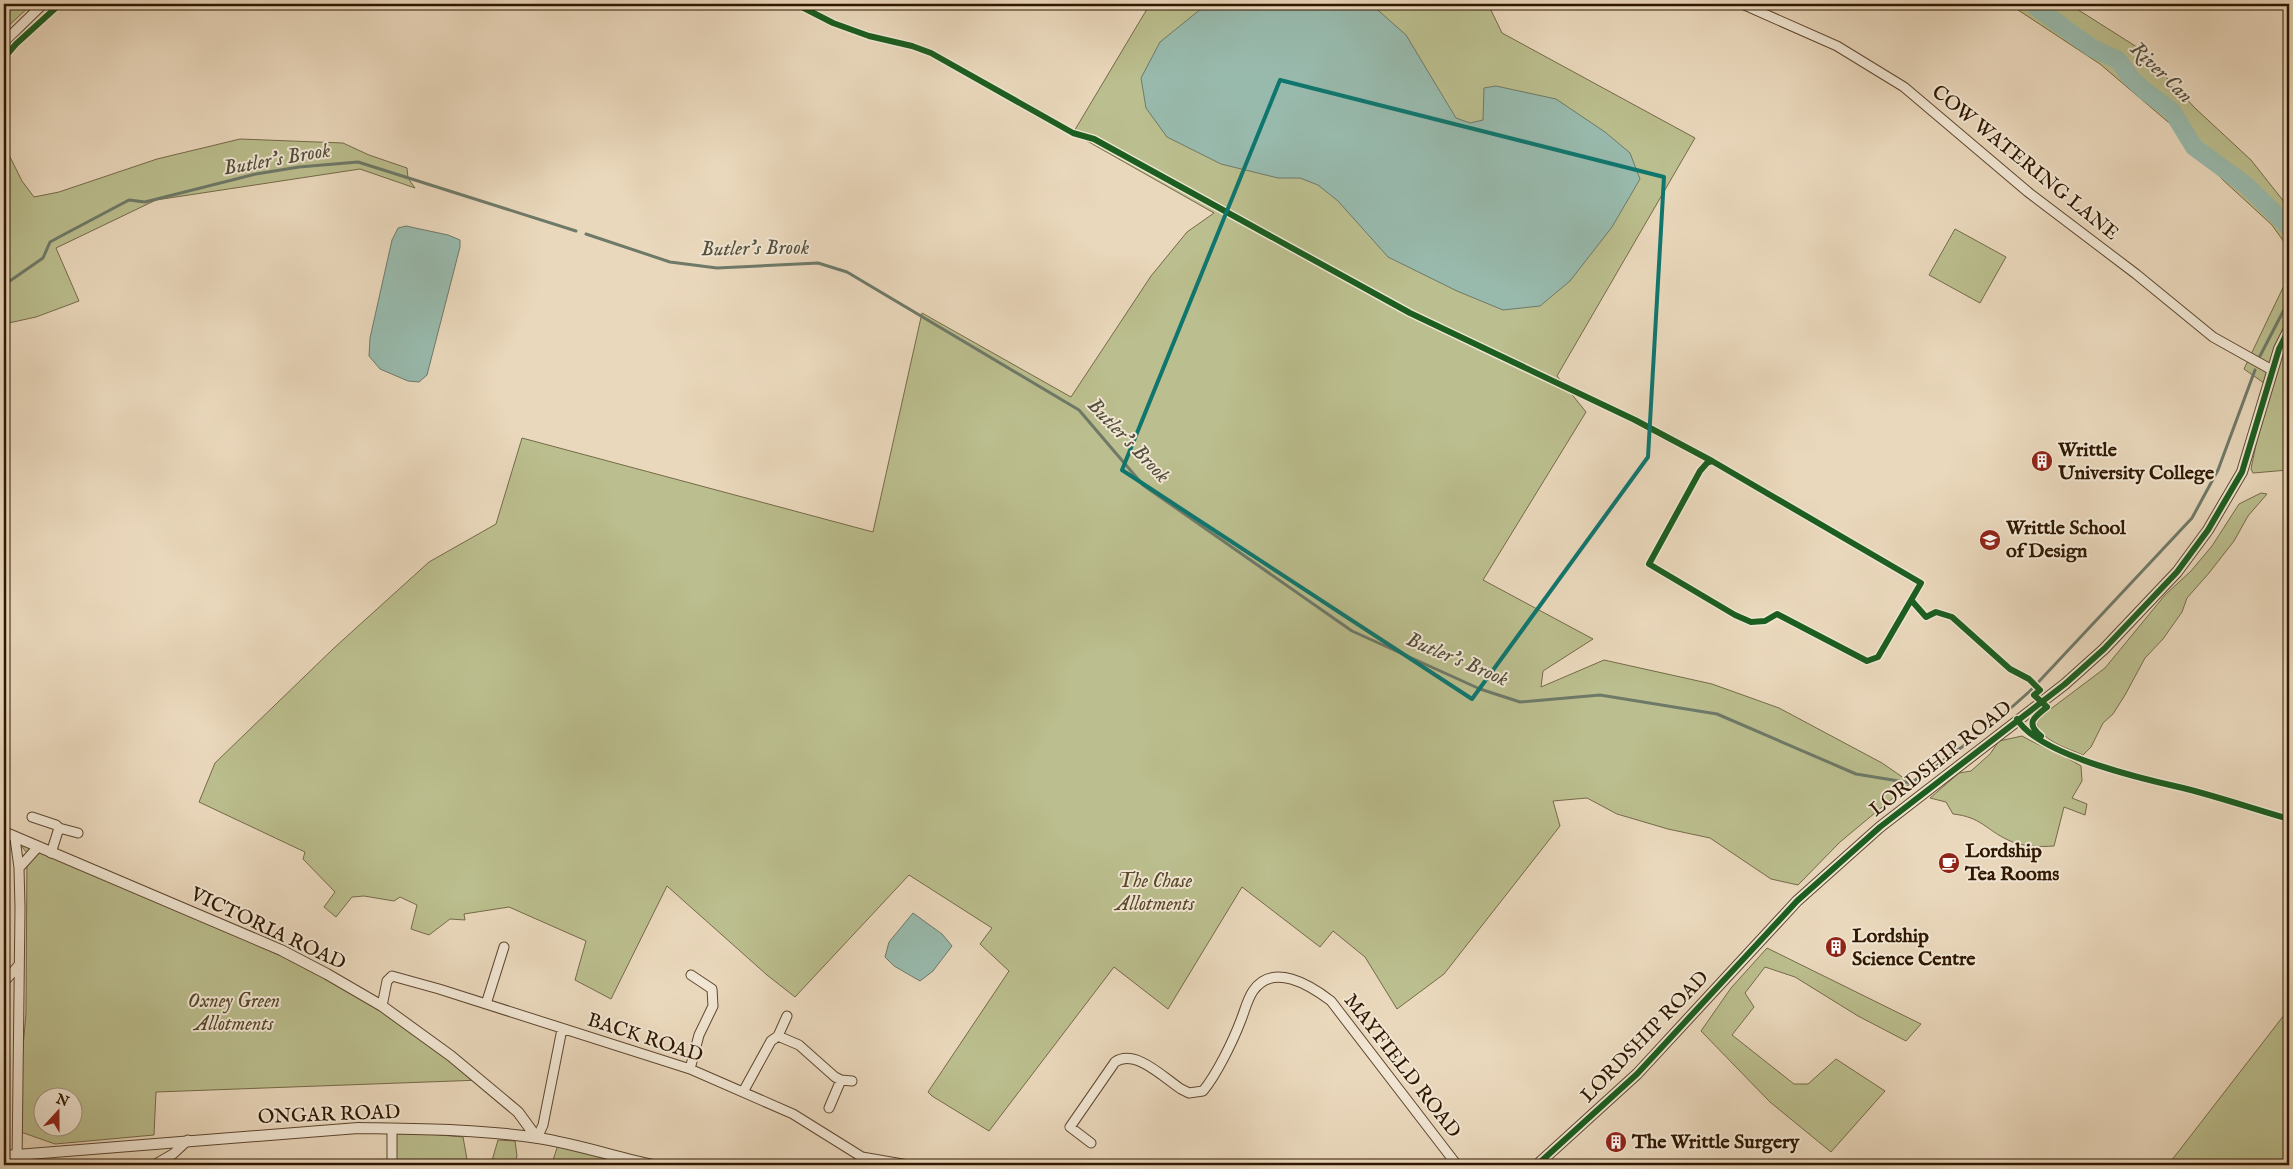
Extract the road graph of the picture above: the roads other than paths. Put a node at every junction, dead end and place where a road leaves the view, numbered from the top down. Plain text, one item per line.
1 (43, 4) edge
2 (1742, 4) edge
3 (4, 42) edge
4 (2289, 329) edge
5 (2272, 370) junction
6 (32, 817) dead end
7 (59, 828) junction
8 (4, 832) edge
9 (78, 833) dead end
10 (15, 838) junction
11 (38, 848) junction
12 (51, 853) junction
13 (19, 868) junction
14 (504, 948) dead end
15 (18, 966) junction
16 (691, 975) dead end
17 (4, 982) edge
18 (486, 1004) junction
19 (382, 1006) junction
20 (787, 1016) dead end
21 (562, 1029) junction
22 (778, 1036) junction
23 (690, 1069) junction
24 (841, 1080) junction
25 (852, 1081) dead end
26 (743, 1092) junction
27 (830, 1108) dead end
28 (392, 1129) junction
29 (537, 1138) junction
30 (188, 1140) junction
31 (1091, 1143) dead end
32 (4, 1156) edge
33 (16, 1160) edge
34 (635, 1163) edge
35 (154, 1165) edge
36 (392, 1165) edge
37 (653, 1165) edge
38 (908, 1165) edge
39 (1457, 1165) edge
40 (1537, 1165) edge

1 - 3 street
2 - 5 street, COW WATERING LANE
4 - 5 street, LORDSHIP ROAD
5 - 40 street, LORDSHIP ROAD
6 - 7 street
7 - 9 street
7 - 12 street
8 - 10 street, VICTORIA ROAD
10 - 11 street, VICTORIA ROAD
10 - 13 street
11 - 12 street, VICTORIA ROAD
11 - 13 street
12 - 19 street, VICTORIA ROAD
13 - 15 street
14 - 18 street
15 - 17 street
15 - 33 street
16 - 23 street
18 - 19 street, BACK ROAD
18 - 21 street, BACK ROAD
19 - 29 street, VICTORIA ROAD
20 - 22 street
21 - 23 street, BACK ROAD
21 - 29 street
22 - 24 street
22 - 26 street
23 - 26 street, BACK ROAD
24 - 25 street
24 - 27 street
26 - 38 street, BACK ROAD
28 - 29 street, ONGAR ROAD
28 - 30 street, ONGAR ROAD
28 - 36 street
29 - 34 street, ONGAR ROAD
30 - 33 street, ONGAR ROAD
30 - 35 street
31 - 39 street, MAYFIELD ROAD
32 - 33 street, ONGAR ROAD
34 - 37 street, ONGAR ROAD

